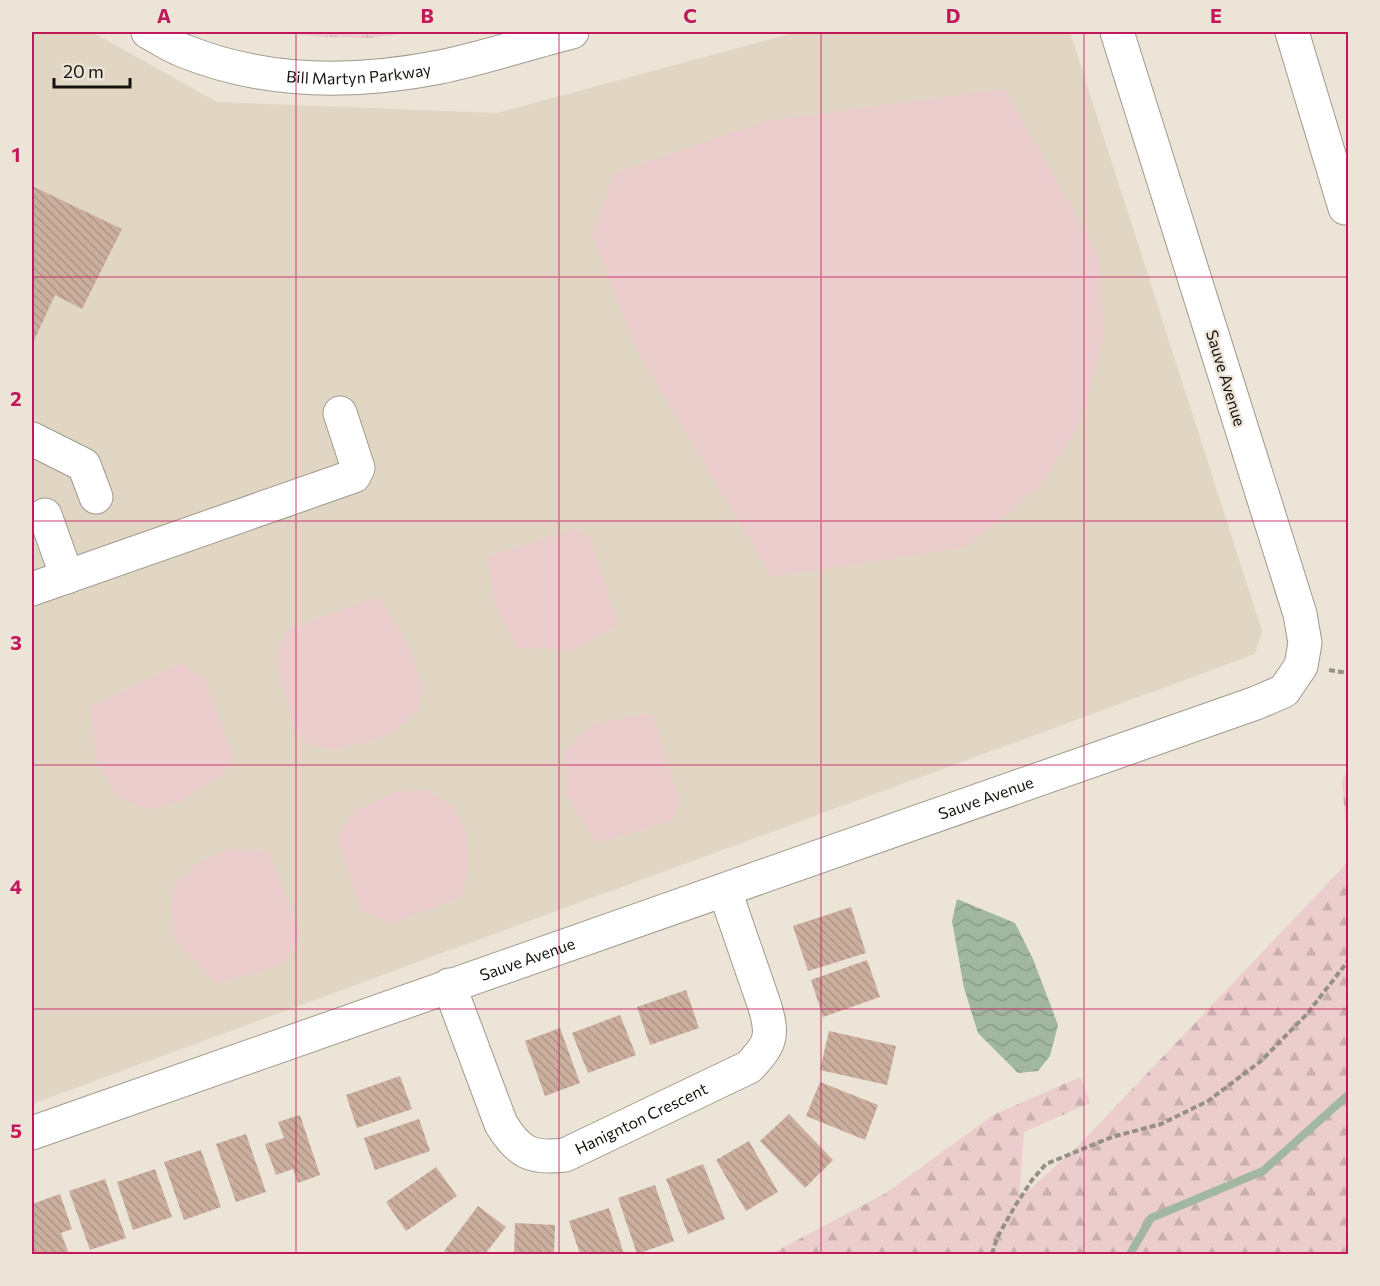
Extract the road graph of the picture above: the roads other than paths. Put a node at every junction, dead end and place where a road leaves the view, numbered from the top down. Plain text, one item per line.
1 (148, 32) edge
2 (572, 32) edge
3 (1117, 32) edge
4 (1292, 32) edge
5 (1345, 208) dead end
6 (340, 412) dead end
7 (32, 439) edge
8 (96, 497) dead end
9 (45, 514) dead end
10 (67, 577) junction
11 (32, 590) edge
12 (725, 891) junction
13 (449, 985) junction
14 (32, 1133) edge

1 - 2 street, Bill Martyn Parkway
3 - 12 street, Sauve Avenue
4 - 5 street
6 - 10 street
7 - 8 street
9 - 10 street
10 - 11 street
12 - 13 street, Sauve Avenue
12 - 13 street, Hanignton Crescent
13 - 14 street, Sauve Avenue

